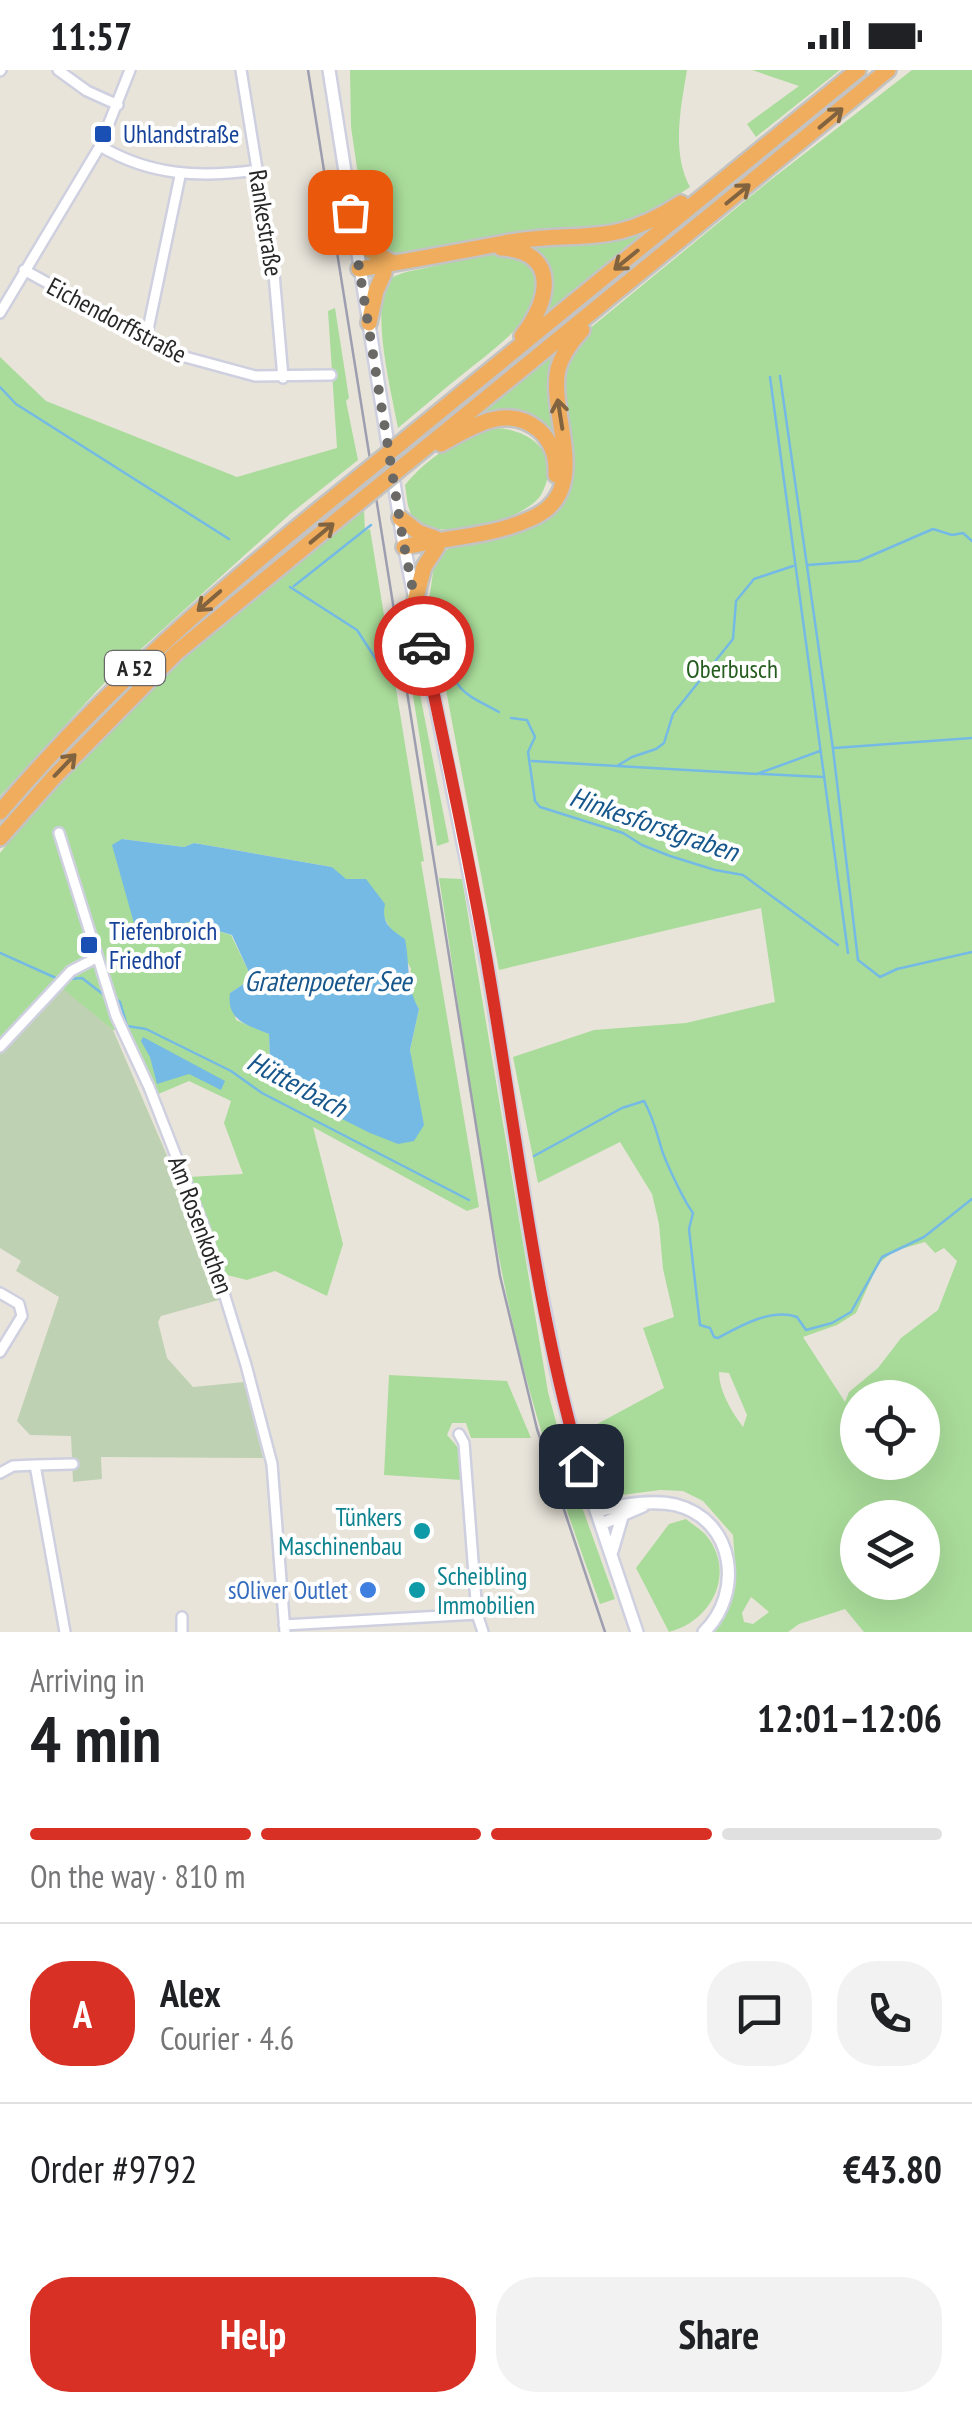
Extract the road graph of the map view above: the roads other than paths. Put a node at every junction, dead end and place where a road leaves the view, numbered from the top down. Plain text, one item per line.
1 (58, 70) edge
2 (130, 70) edge
3 (241, 70) edge
4 (329, 70) edge
5 (858, 70) edge
6 (888, 70) edge
7 (118, 105) junction
8 (100, 146) junction
9 (756, 154) junction
10 (258, 170) junction
11 (180, 176) junction
12 (355, 242) junction
13 (488, 248) junction
14 (394, 267) junction
15 (24, 270) junction
16 (360, 273) junction
17 (608, 300) junction
18 (0, 314) edge
19 (368, 323) junction
20 (146, 340) junction
21 (506, 356) junction
22 (331, 375) dead end
23 (282, 378) junction
24 (407, 463) junction
25 (400, 518) junction
26 (518, 523) junction
27 (443, 542) junction
28 (405, 551) junction
29 (415, 600) junction
30 (0, 812) edge
31 (58, 832) dead end
32 (0, 838) edge
33 (96, 958) junction
34 (0, 1047) edge
35 (0, 1293) edge
36 (0, 1352) edge
37 (459, 1434) dead end
38 (73, 1464) dead end
39 (34, 1466) junction
40 (0, 1473) edge
41 (648, 1504) junction
42 (622, 1517) junction
43 (599, 1518) junction
44 (612, 1552) junction
45 (477, 1614) junction
46 (182, 1617) dead end
47 (285, 1628) edge
48 (65, 1632) edge
49 (182, 1632) edge
50 (482, 1632) edge
51 (637, 1632) edge
52 (704, 1632) edge

1 - 7 street
2 - 7 street
3 - 10 street, Rankestraße
4 - 12 main road
5 - 9 highway, A 52
17 -> 6 highway, A 52
7 - 8 street
8 - 11 street
8 - 15 street
9 - 13 highway
9 -> 21 highway, A 52
10 - 11 street
10 - 23 street, Rankestraße
11 - 20 street
12 - 14 highway
12 - 16 main road
13 - 14 highway
13 - 21 highway
14 - 16 highway
14 - 19 highway
15 - 18 street
15 - 20 street, Eichendorffstraße
16 - 19 main road
17 - 24 highway, A 52
26 -> 17 highway
19 - 25 main road
20 - 23 street, Eichendorffstraße
21 -> 30 highway, A 52, bridge
22 - 23 street, Eichendorffstraße
24 - 26 highway
32 -> 24 highway, A 52, bridge
25 - 27 highway
25 - 28 main road
26 - 27 highway
27 - 28 highway
27 - 29 highway
28 - 29 main road
29 - 43 main road
31 - 33 street, Am Rosenkothen
33 - 34 street
33 - 47 street, Am Rosenkothen
35 - 36 street
37 - 45 street
38 - 39 street
39 - 40 street
39 - 48 street
41 - 42 main road
41 - 43 main road
41 - 52 main road
42 - 43 main road
42 - 44 main road
43 - 44 main road
44 - 51 main road
45 - 47 street
45 - 50 street
46 - 49 street

